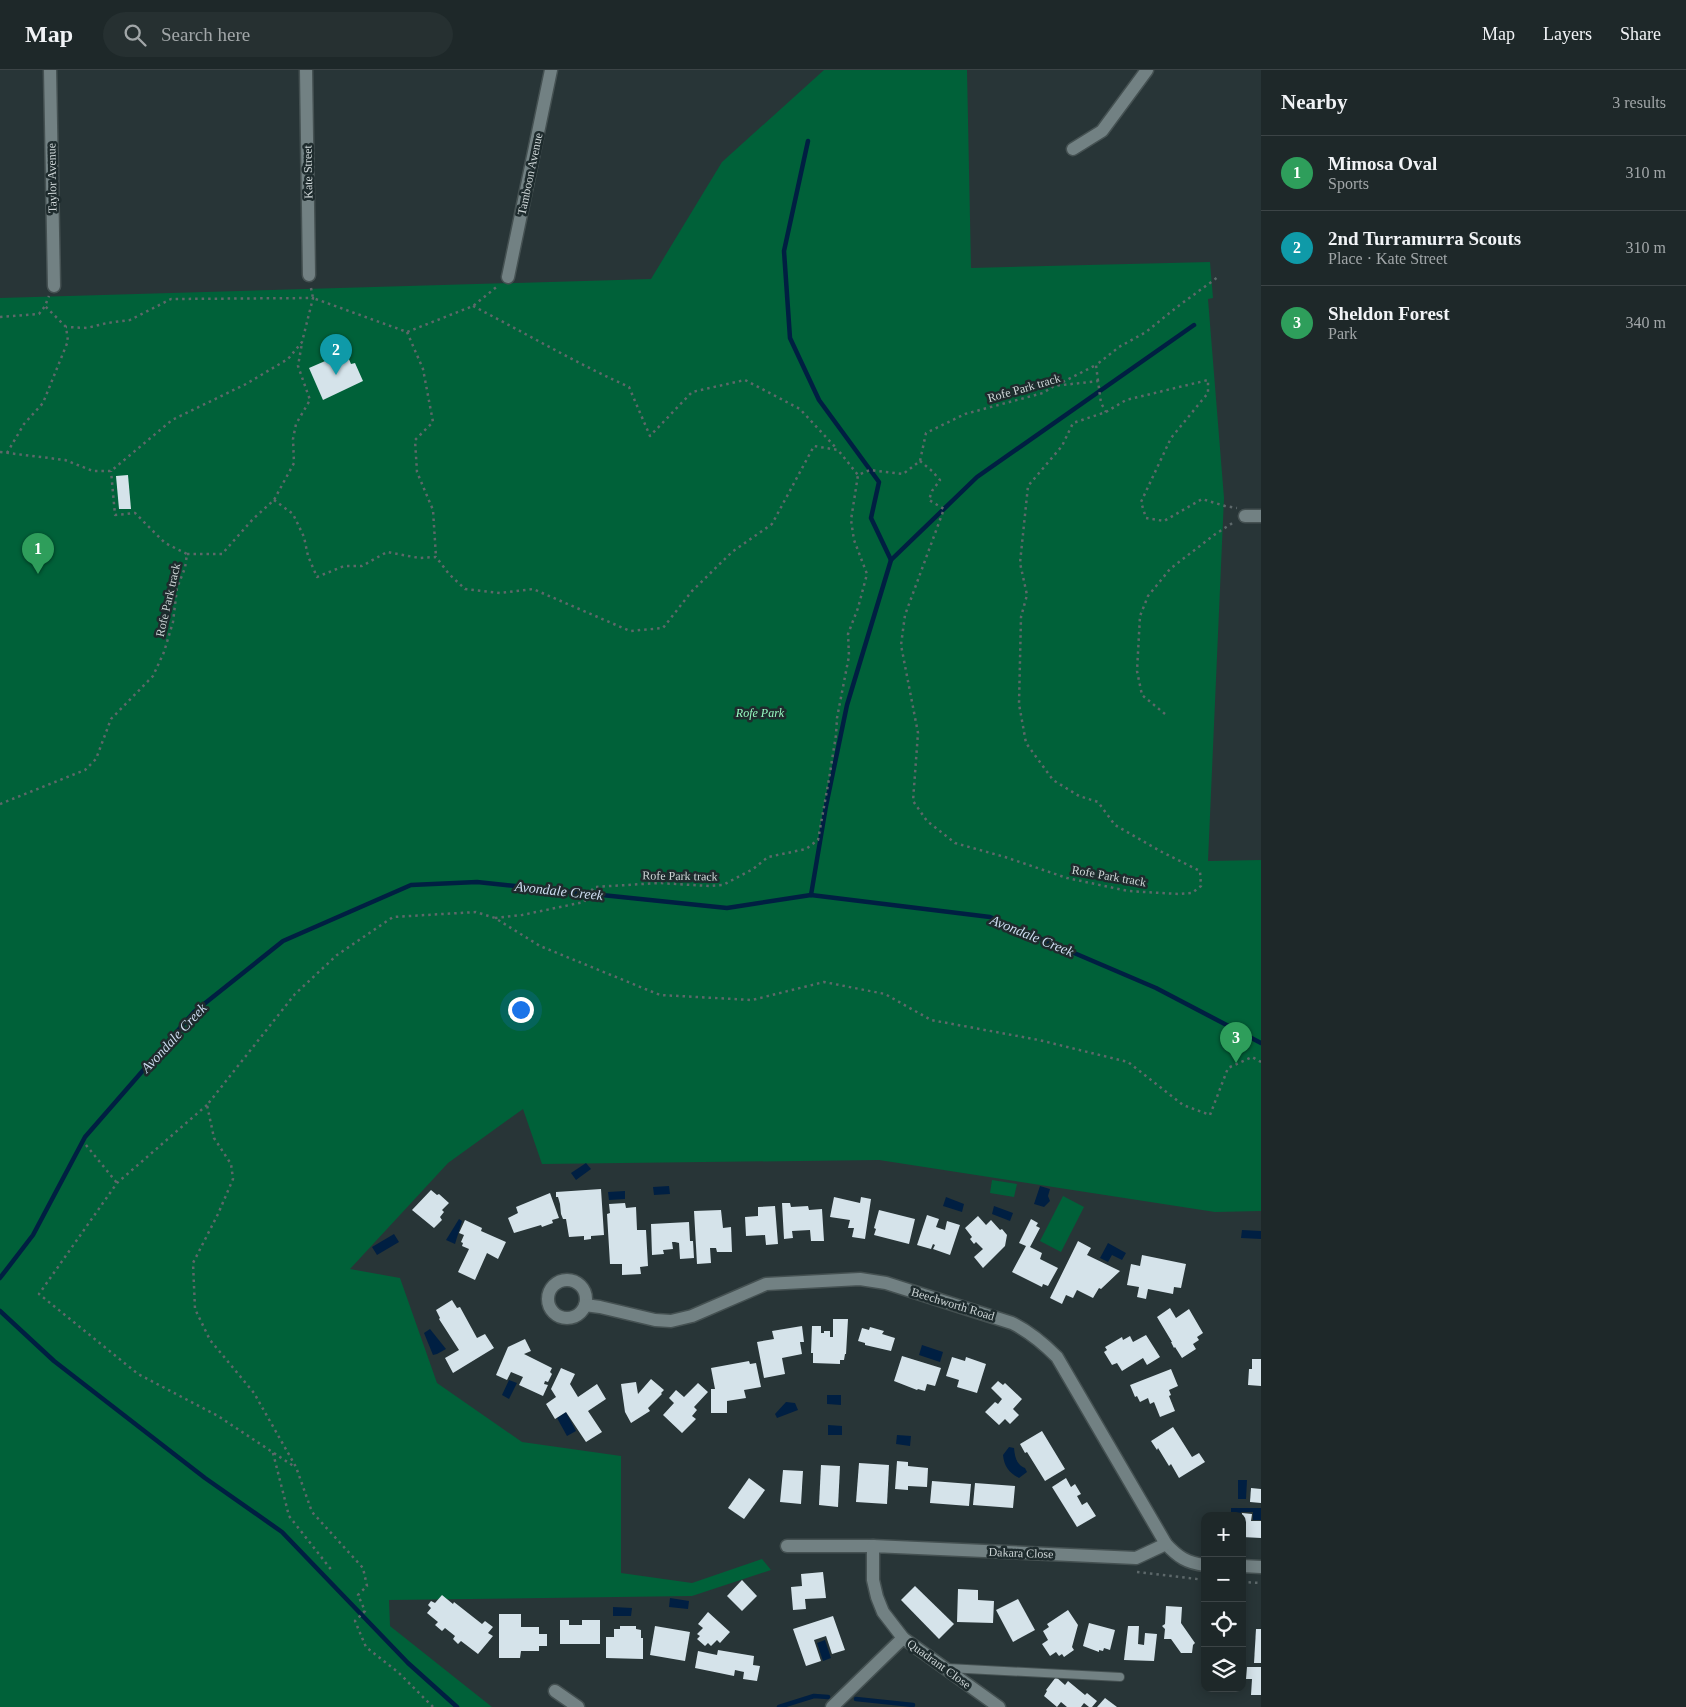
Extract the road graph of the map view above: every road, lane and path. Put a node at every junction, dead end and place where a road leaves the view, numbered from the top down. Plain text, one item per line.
1 (50, 70) edge
2 (306, 70) edge
3 (551, 70) edge
4 (1147, 70) edge
5 (1072, 149) dead end
6 (310, 275) joint
7 (508, 277) joint
8 (1218, 278) dead end
9 (54, 286) joint
10 (313, 298) junction
11 (45, 306) junction
12 (473, 306) junction
13 (0, 316) edge
14 (66, 327) junction
15 (407, 332) junction
16 (302, 342) junction
17 (1096, 365) junction
18 (1098, 381) junction
19 (1054, 386) junction
20 (1106, 412) junction
21 (838, 450) junction
22 (0, 452) edge
23 (7, 453) junction
24 (920, 461) junction
25 (112, 471) junction
26 (858, 475) junction
27 (274, 500) junction
28 (1245, 516) junction
29 (1261, 516) edge
30 (187, 554) junction
31 (436, 556) junction
32 (1165, 714) dead end
33 (0, 804) edge
34 (495, 918) junction
35 (1261, 1062) edge
36 (207, 1105) junction
37 (86, 1145) dead end
38 (118, 1183) junction
39 (585, 1305) dead end
40 (272, 1452) junction
41 (296, 1467) junction
42 (1166, 1544) junction
43 (787, 1546) dead end
44 (873, 1546) junction
45 (1201, 1564) edge
46 (1246, 1566) edge
47 (1261, 1567) edge
48 (333, 1572) dead end
49 (1246, 1582) edge
50 (1261, 1583) edge
51 (904, 1638) junction
52 (946, 1668) junction
53 (1120, 1677) dead end
54 (555, 1691) dead end
55 (433, 1707) edge
56 (578, 1707) edge
57 (832, 1707) edge
58 (999, 1707) edge

1 - 9 street, Taylor Avenue
2 - 6 street, Kate Street
3 - 7 street, Tamboon Avenue
4 - 5 street
6 - 10 path
7 - 12 path
8 - 17 path
9 - 11 path
10 - 14 path
10 - 15 path
10 - 16 path
11 - 13 path
11 - 14 path
12 - 15 path
12 - 21 path
14 - 23 path
15 - 31 path
16 - 25 path
16 - 27 path, Rofe Park track
17 - 18 path
17 - 19 path
18 - 19 path, Rofe Park track
18 - 20 path
19 - 24 path, Rofe Park track
20 - 24 path, Rofe Park track
20 - 28 path, Rofe Park track
21 - 26 path
21 - 31 path
22 - 23 path
23 - 25 path
24 - 26 path
25 - 30 path, Rofe Park track
26 - 34 path, Rofe Park track
27 - 30 path, Rofe Park track
27 - 31 path
28 - 29 street
28 - 32 path
30 - 33 path, Rofe Park track
34 - 35 path
34 - 36 path
36 - 38 path
36 - 41 path
37 - 38 path
38 - 40 path
39 - 42 street, Beechworth Road
40 - 41 path
40 - 48 path
41 - 55 path
42 - 44 street, Dakara Close
42 - 45 street, Beechworth Road
43 - 44 street, Dakara Close
44 - 51 street
46 - 47 street
49 - 50 path
51 - 52 street, Quadrant Close
51 - 57 street
52 - 53 lane
52 - 58 street, Quadrant Close
54 - 56 street

